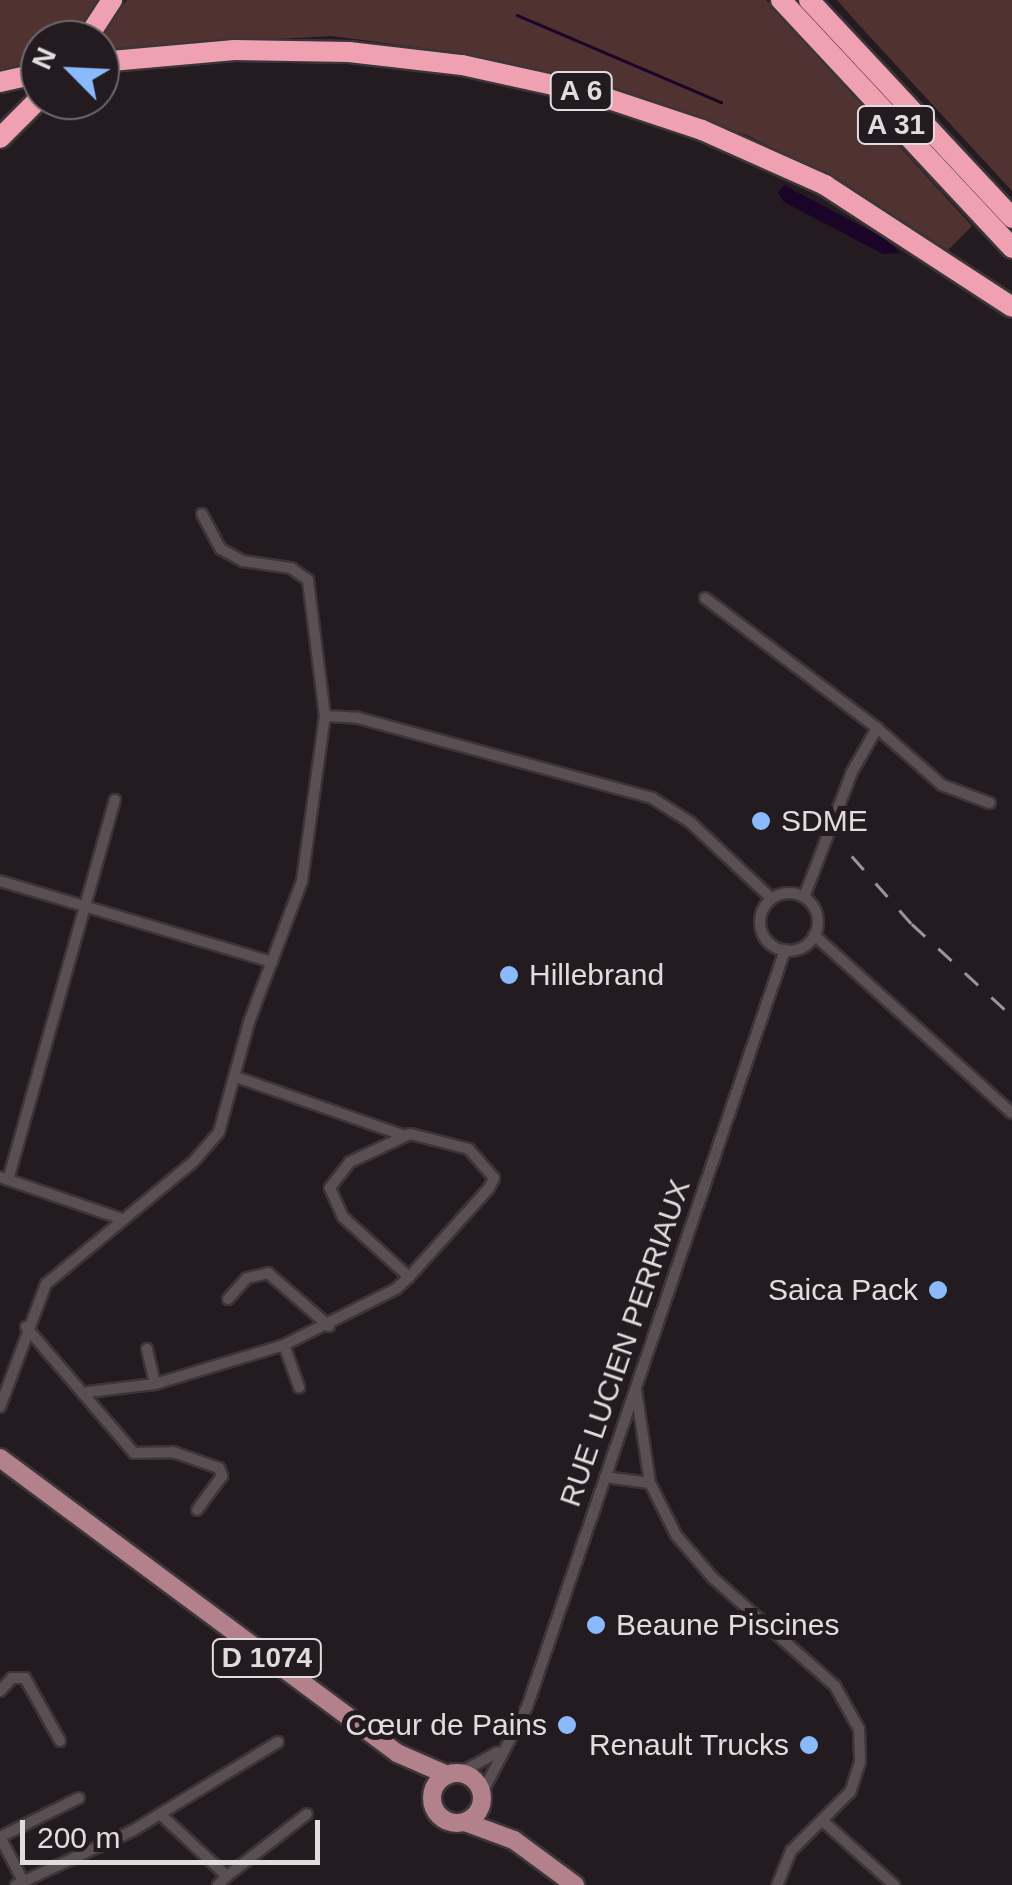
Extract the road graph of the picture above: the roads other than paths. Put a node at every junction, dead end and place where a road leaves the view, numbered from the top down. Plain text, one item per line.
1 (781, 0) edge
2 (809, 0) edge
3 (120, 60) edge
4 (20, 118) edge
5 (0, 138) edge
6 (1012, 218) edge
7 (1012, 248) edge
8 (1012, 307) edge
9 (202, 514) dead end
10 (705, 598) dead end
11 (325, 719) junction
12 (877, 728) junction
13 (115, 800) dead end
14 (990, 803) dead end
15 (0, 881) edge
16 (804, 897) junction
17 (772, 898) junction
18 (86, 906) junction
19 (814, 935) junction
20 (785, 950) junction
21 (272, 962) junction
22 (236, 1077) junction
23 (1012, 1113) edge
24 (403, 1135) junction
25 (4, 1178) edge
26 (122, 1219) junction
27 (408, 1277) junction
28 (228, 1298) dead end
29 (328, 1326) junction
30 (26, 1327) junction
31 (284, 1344) junction
32 (147, 1349) dead end
33 (155, 1384) junction
34 (298, 1387) dead end
35 (636, 1390) junction
36 (88, 1392) junction
37 (0, 1406) edge
38 (0, 1458) edge
39 (0, 1472) edge
40 (605, 1477) junction
41 (650, 1482) junction
42 (197, 1510) dead end
43 (137, 1563) junction
44 (0, 1691) edge
45 (60, 1742) dead end
46 (278, 1742) dead end
47 (503, 1748) junction
48 (396, 1754) junction
49 (454, 1774) junction
50 (482, 1795) junction
51 (432, 1797) junction
52 (79, 1798) dead end
53 (160, 1814) junction
54 (307, 1814) dead end
55 (464, 1822) junction
56 (825, 1824) junction
57 (514, 1840) junction
58 (228, 1876) junction
59 (19, 1883) edge
60 (218, 1885) edge
61 (575, 1885) edge
62 (777, 1885) edge
63 (894, 1885) edge

1 - 7 highway, A 31
2 - 6 highway, A 31
3 - 8 highway, A 6
4 - 5 highway
9 - 11 street
10 - 12 street
11 - 17 street
11 - 21 street
12 - 14 street
12 - 16 street
13 - 18 street
15 - 18 street
16 - 17 street
16 - 19 street
17 - 20 street
18 - 21 street
18 - 25 street
19 - 20 street
19 - 23 street
20 - 35 street, RUE LUCIEN PERRIAUX
21 - 22 street
22 - 24 street
22 - 26 street
24 - 27 street
24 - 27 street
25 - 26 street
26 - 30 street
27 - 29 street
28 - 29 street
29 - 31 street
30 - 36 street
30 - 37 street
31 - 33 street
31 - 34 street
32 - 33 street
33 - 36 street
35 - 40 street, RUE LUCIEN PERRIAUX
35 - 41 street
36 - 42 street
38 - 43 main road, D 1074
39 - 43 main road, D 1074
40 - 41 street
40 - 47 street, RUE LUCIEN PERRIAUX
41 - 56 street
43 - 48 main road, D 1074
44 - 45 street
46 - 53 street
47 - 49 street
47 - 50 street, RUE LUCIEN PERRIAUX
48 - 49 main road, D 1074
48 - 51 main road, D 1074
49 - 50 main road
49 - 51 main road
50 - 55 main road
50 - 57 main road
51 - 55 main road
52 - 59 street
53 - 58 street
53 - 59 street
54 - 58 street
55 - 57 main road
56 - 62 street
56 - 63 street
57 - 61 main road
58 - 60 street

